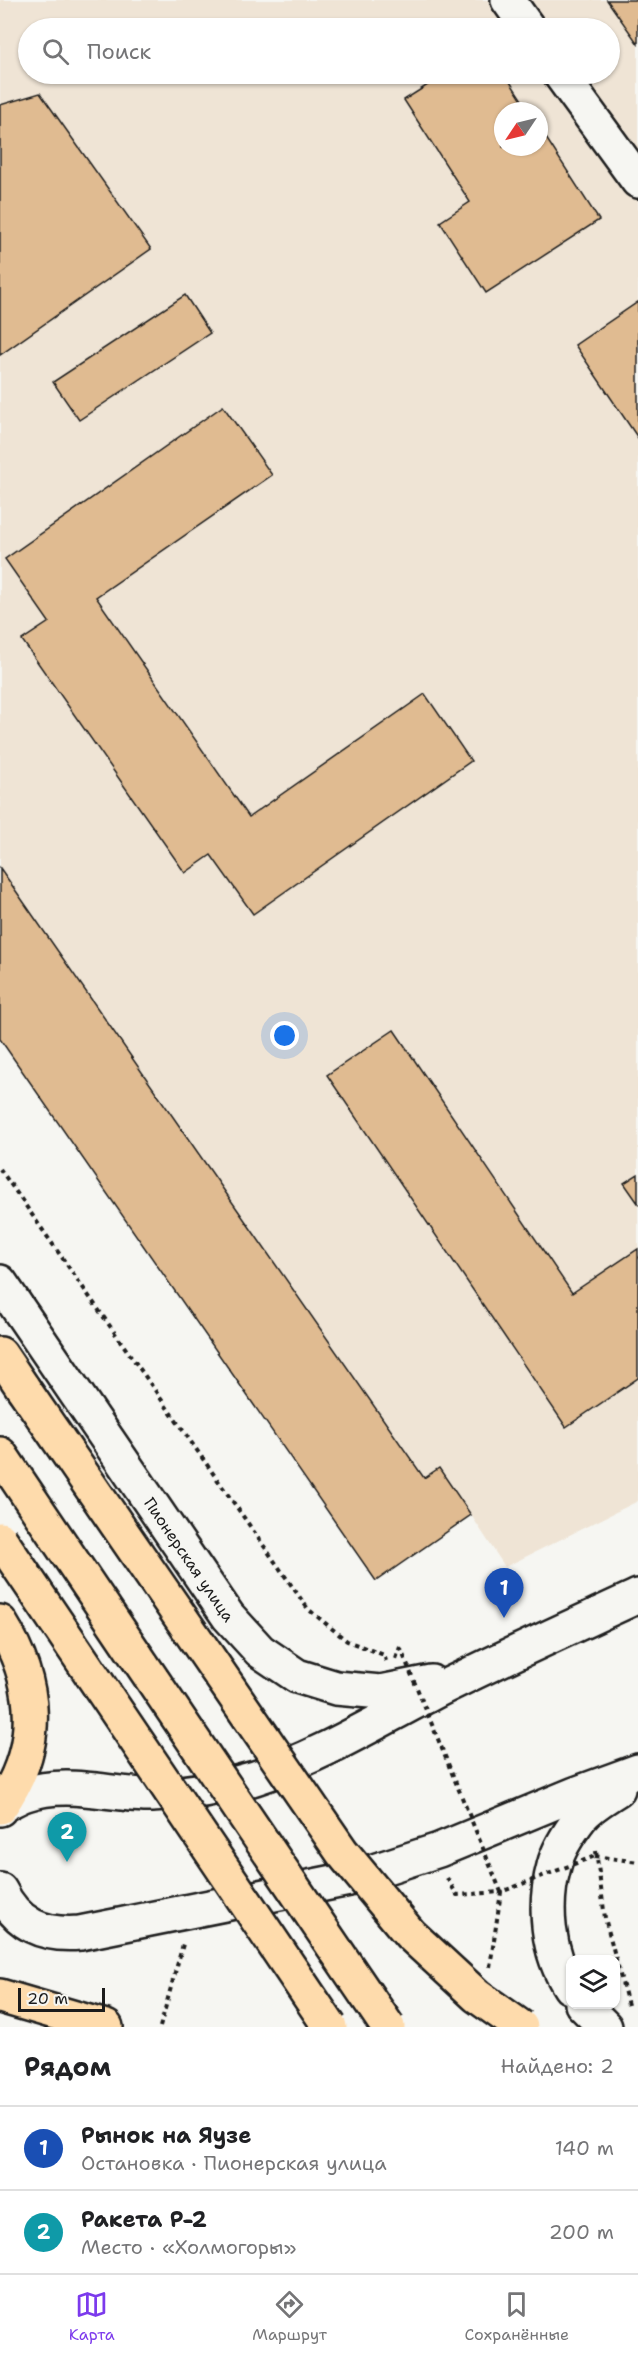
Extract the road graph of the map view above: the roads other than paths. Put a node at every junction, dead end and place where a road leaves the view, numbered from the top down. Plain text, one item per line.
1 (507, 0) edge
2 (520, 18) edge
3 (567, 84) edge
4 (638, 181) edge
5 (0, 1282) edge
6 (0, 1354) edge
7 (0, 1454) edge
8 (0, 1539) edge
9 (638, 1596) edge
10 (0, 1622) edge
11 (468, 1675) junction
12 (638, 1771) edge
13 (638, 1777) edge
14 (0, 1807) edge
15 (0, 1890) edge
16 (566, 1978) edge
17 (0, 1996) edge
18 (593, 2009) edge
19 (618, 2021) edge
20 (106, 2027) edge
21 (330, 2027) edge
22 (388, 2027) edge
23 (521, 2027) edge

1 - 2 street
3 - 4 street
5 - 11 street, Пионерская улица
6 - 23 main road, bridge
7 - 22 main road, bridge
8 - 21 main road, bridge
9 - 11 street
10 - 14 main road
11 - 14 street
12 - 15 street
13 - 16 street
17 - 20 main road
18 - 19 street

